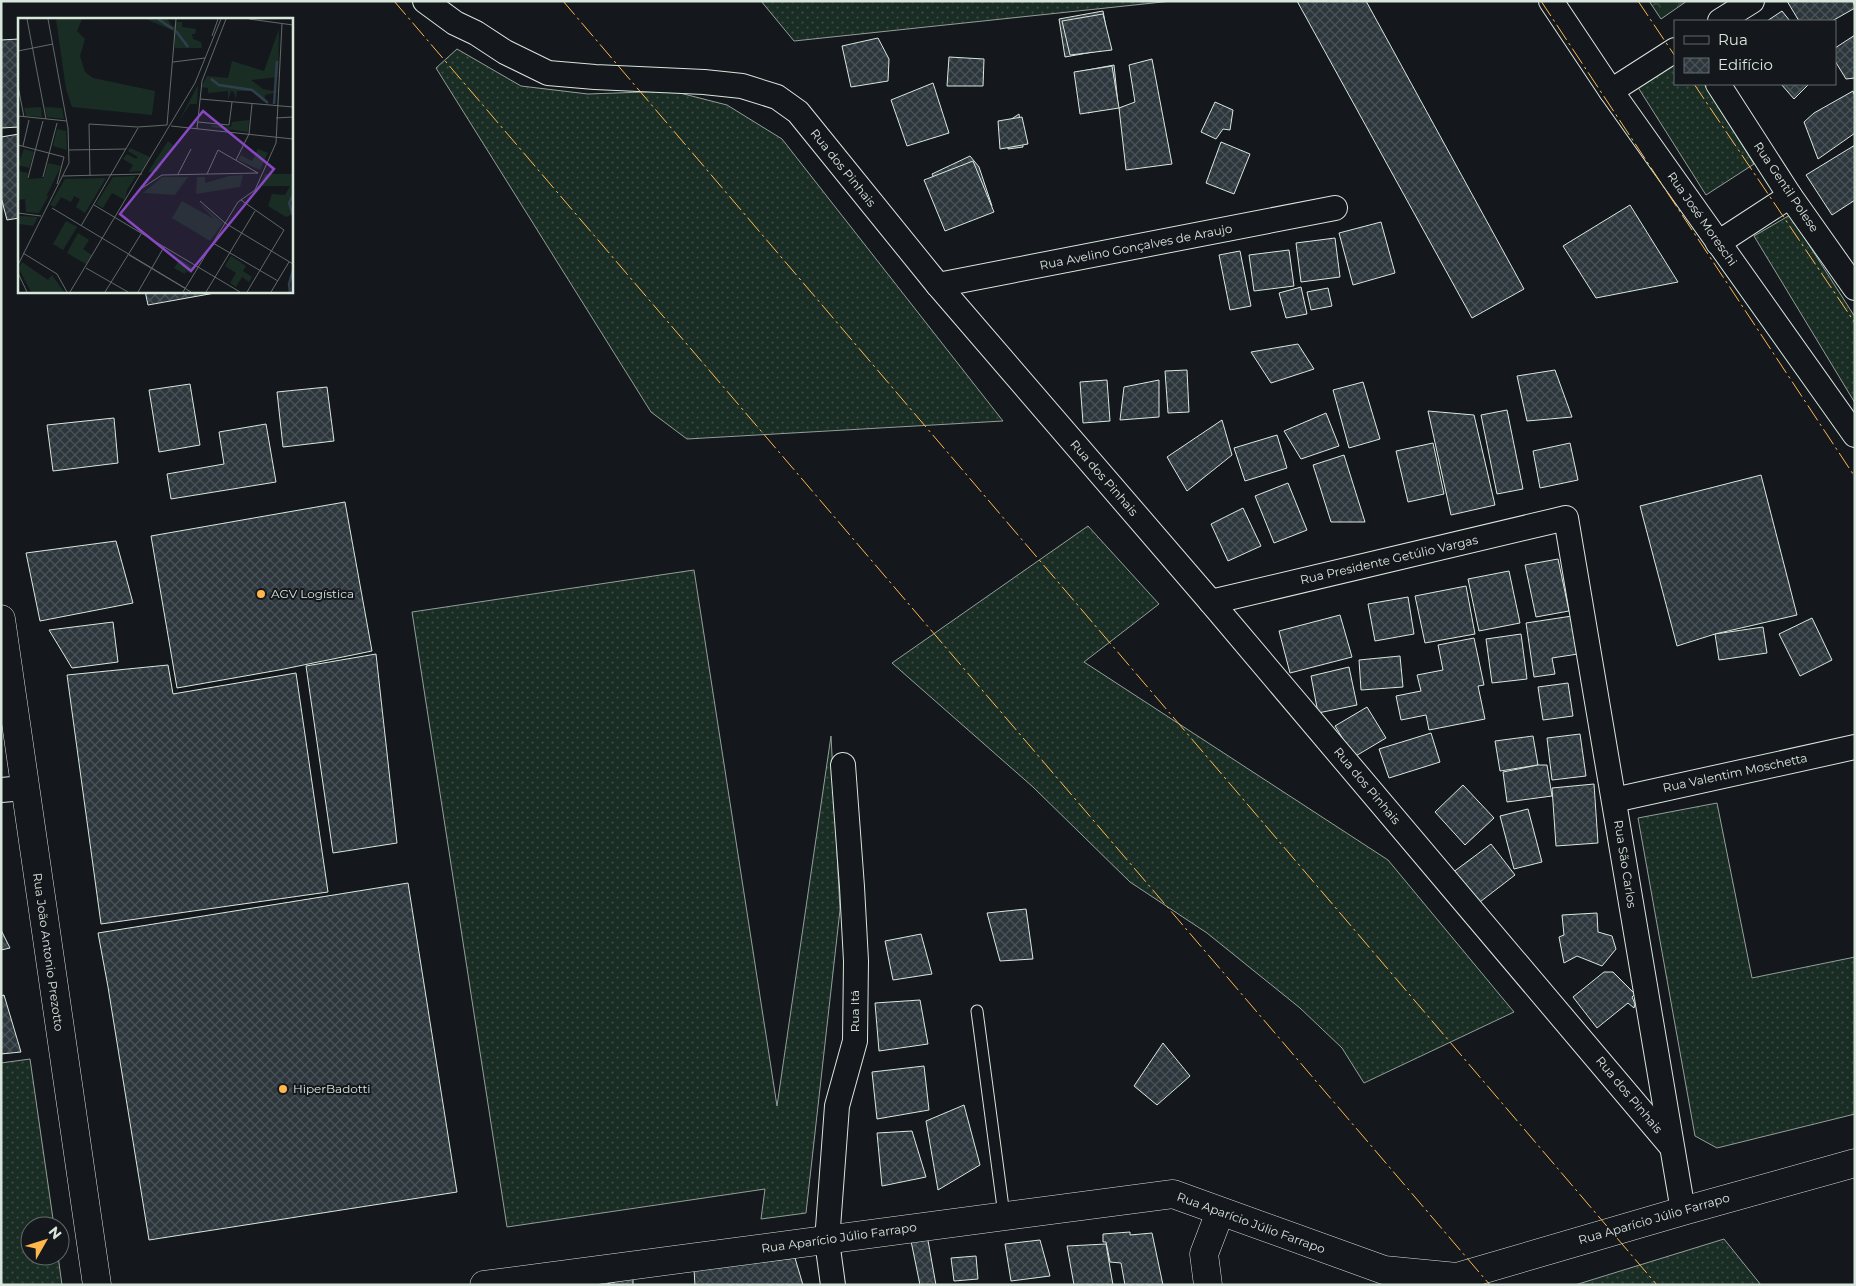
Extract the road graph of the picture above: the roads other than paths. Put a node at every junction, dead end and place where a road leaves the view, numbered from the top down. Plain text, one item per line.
1 (425, 1) edge
2 (1551, 1) edge
3 (1752, 1) edge
4 (1722, 20) edge
5 (1674, 51) edge
6 (1719, 85) edge
7 (1611, 91) junction
8 (1790, 196) junction
9 (1335, 208) dead end
10 (1718, 243) junction
11 (938, 285) junction
12 (1855, 288) edge
13 (1855, 435) edge
14 (1566, 518) joint
15 (1212, 602) junction
16 (1, 619) edge
17 (1855, 747) edge
18 (843, 765) dead end
19 (13, 789) edge
20 (1614, 800) junction
21 (977, 1011) dead end
22 (1672, 1146) junction
23 (1855, 1163) edge
24 (1682, 1210) junction
25 (1220, 1212) junction
26 (1004, 1215) junction
27 (827, 1240) junction
28 (513, 1283) edge
29 (97, 1285) edge
30 (484, 1285) edge
31 (833, 1285) edge
32 (1208, 1285) edge

1 - 11 street, Rua dos Pinhais
2 - 7 street, Rua José Moreschi
3 - 4 street
5 - 7 street
6 - 8 street, Rua Gentil Polese
7 - 10 street, Rua José Moreschi
8 - 10 street
8 - 12 street, Rua Gentil Polese
9 - 11 street, Rua Avelino Gonçalves de Araujo
10 - 13 street, Rua José Moreschi
11 - 15 street, Rua dos Pinhais
14 - 15 street, Rua Presidente Getúlio Vargas
14 - 20 street, Rua São Carlos
15 - 22 street, Rua dos Pinhais
16 - 19 street, Rua João Antonio Prezotto
17 - 20 street, Rua Valentim Moschetta
18 - 27 street, Rua Itá
19 - 29 street, Rua João Antonio Prezotto
20 - 22 street, Rua São Carlos
21 - 26 lane
22 - 24 street, Rua São Carlos
23 - 24 street, Rua Aparício Júlio Farrapo
24 - 25 street, Rua Aparício Júlio Farrapo
25 - 26 street, Rua Aparício Júlio Farrapo
25 - 32 street
26 - 27 street, Rua Aparício Júlio Farrapo
27 - 28 street, Rua Aparício Júlio Farrapo
27 - 31 street, Rua Itá
28 - 30 street, Rua Aparício Júlio Farrapo

